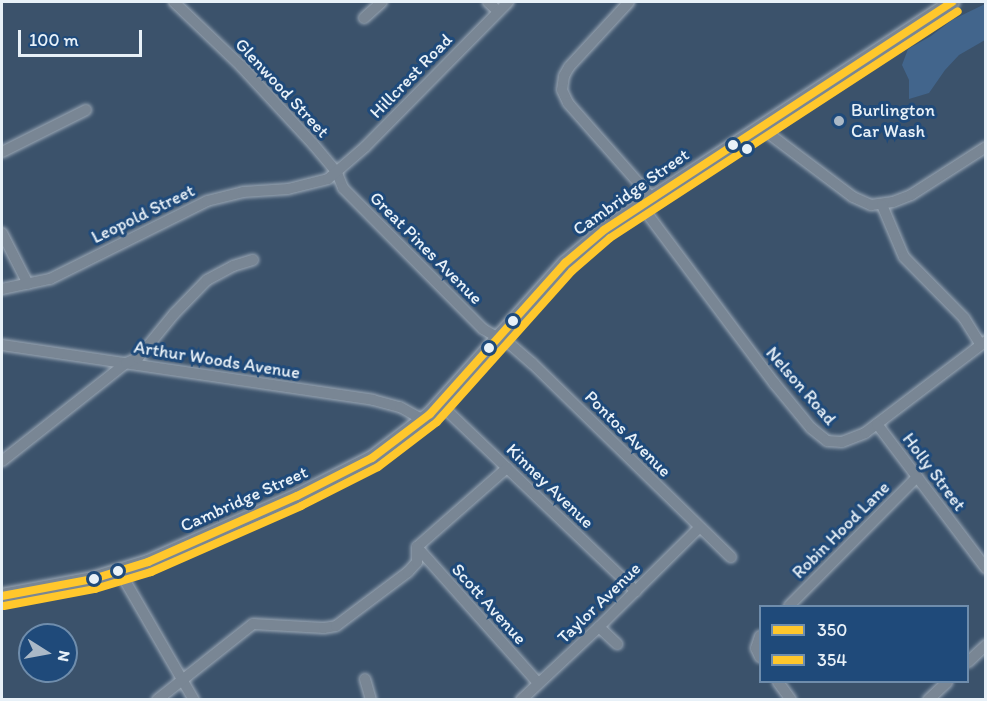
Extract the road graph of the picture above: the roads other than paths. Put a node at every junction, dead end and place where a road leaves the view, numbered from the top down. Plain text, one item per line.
1 (174, 2) edge
2 (382, 2) edge
3 (488, 2) edge
4 (507, 2) edge
5 (629, 2) edge
6 (952, 2) edge
7 (498, 11) junction
8 (364, 18) dead end
9 (86, 110) dead end
10 (760, 127) junction
11 (986, 147) edge
12 (2, 152) edge
13 (337, 174) junction
14 (646, 201) junction
15 (882, 205) junction
16 (2, 233) edge
17 (253, 260) dead end
18 (28, 284) junction
19 (2, 289) edge
20 (499, 339) junction
21 (983, 342) edge
22 (2, 345) edge
23 (126, 363) junction
24 (440, 404) junction
25 (423, 420) junction
26 (877, 424) junction
27 (2, 461) edge
28 (507, 468) junction
29 (917, 477) junction
30 (699, 528) junction
31 (417, 547) junction
32 (731, 557) dead end
33 (986, 568) edge
34 (120, 572) junction
35 (636, 591) junction
36 (2, 596) edge
37 (790, 605) edge
38 (599, 627) junction
39 (617, 644) dead end
40 (986, 645) edge
41 (969, 661) edge
42 (173, 664) junction
43 (199, 666) junction
44 (365, 679) dead end
45 (182, 680) junction
46 (538, 683) junction
47 (779, 683) edge
48 (945, 683) edge
49 (157, 699) edge
50 (194, 699) edge
51 (371, 699) edge
52 (521, 699) edge
53 (791, 699) edge
54 (928, 699) edge

1 - 13 street, Glenwood Street
2 - 8 street
3 - 7 street
4 - 7 street, Hillcrest Road
5 - 14 street, Nelson Road
6 - 10 main road, Cambridge Street
7 - 13 street, Hillcrest Road
9 - 12 street
10 - 14 main road, Cambridge Street
10 - 15 street
11 - 15 street
13 - 18 street, Leopold Street
13 - 20 street, Great Pines Avenue
14 - 20 main road, Cambridge Street
14 - 26 street, Nelson Road
15 - 21 street
16 - 18 street
17 - 23 street
18 - 19 street, Leopold Street
20 - 24 main road, Cambridge Street
20 - 30 street, Pontos Avenue
21 - 26 street, Nelson Road
22 - 23 street, Arthur Woods Avenue
23 - 25 street, Arthur Woods Avenue
23 - 27 street
24 - 25 main road, Cambridge Street
24 - 28 street, Kinney Avenue
25 - 34 main road, Cambridge Street
26 - 29 street, Holly Street
28 - 31 street
28 - 35 street, Kinney Avenue
29 - 33 street, Holly Street
29 - 37 street, Robin Hood Lane
30 - 32 street, Pontos Avenue
30 - 35 street, Taylor Avenue
31 - 43 street
31 - 46 street, Scott Avenue
34 - 36 main road, Cambridge Street
34 - 42 street
35 - 38 street, Taylor Avenue
38 - 39 street
38 - 46 street, Taylor Avenue
40 - 41 street
42 - 43 street
42 - 45 street
43 - 45 street
44 - 51 street
45 - 49 street
45 - 50 street
46 - 52 street, Taylor Avenue
47 - 53 street
48 - 54 street

